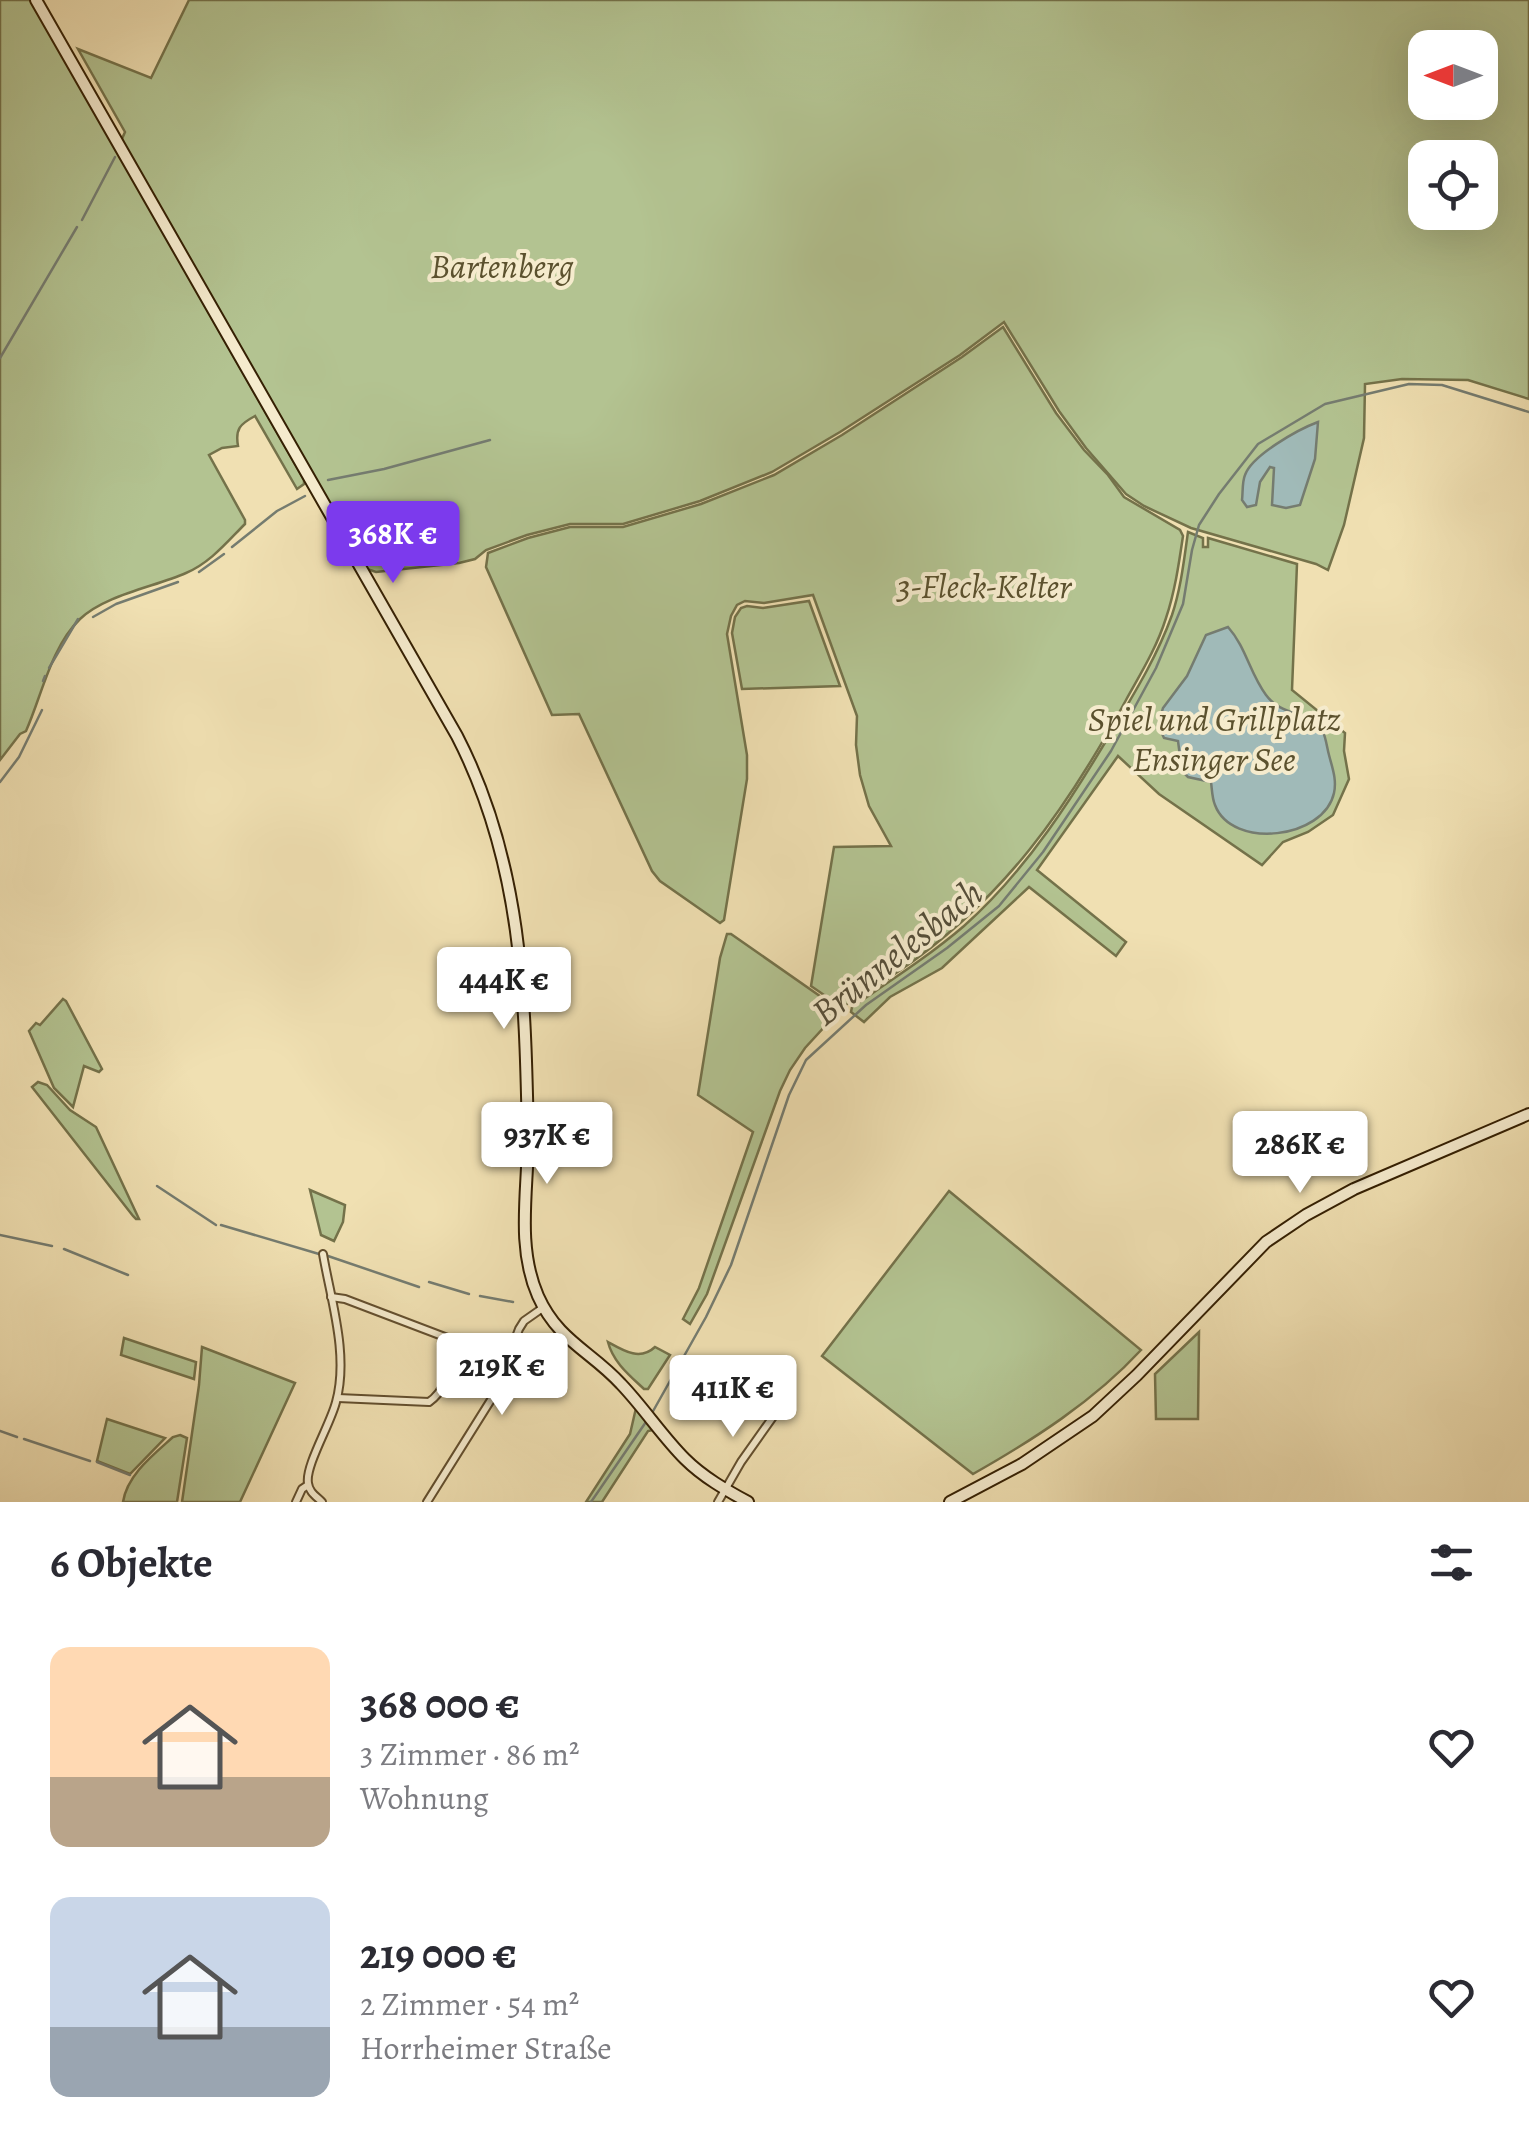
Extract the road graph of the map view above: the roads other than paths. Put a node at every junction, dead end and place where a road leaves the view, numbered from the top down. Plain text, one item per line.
1 (36, 0) edge
2 (1529, 1114) edge
3 (323, 1254) dead end
4 (331, 1297) junction
5 (544, 1306) junction
6 (788, 1397) dead end
7 (338, 1398) junction
8 (308, 1485) junction
9 (725, 1489) junction
10 (296, 1502) edge
11 (322, 1502) edge
12 (427, 1502) edge
13 (718, 1502) edge
14 (748, 1502) edge
15 (950, 1502) edge

1 - 5 main road
2 - 15 main road
3 - 4 street
4 - 7 street
4 - 7 street
5 - 9 main road
5 - 12 street
6 - 9 street
7 - 8 street
8 - 10 street
8 - 11 street
9 - 13 street
9 - 14 main road

